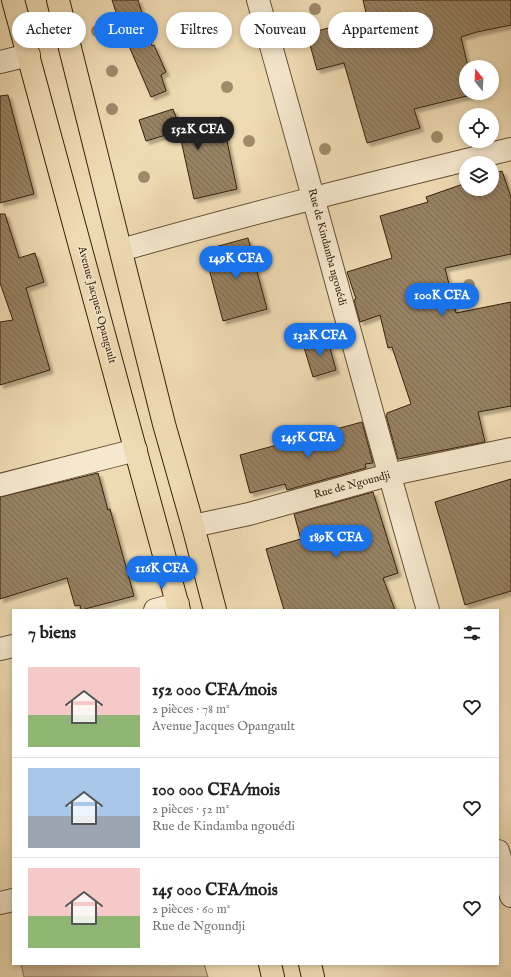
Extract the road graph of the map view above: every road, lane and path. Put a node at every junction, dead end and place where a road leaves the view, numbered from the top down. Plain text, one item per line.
1 (13, 0) edge
2 (58, 0) edge
3 (258, 0) edge
4 (29, 55) junction
5 (0, 62) edge
6 (511, 149) edge
7 (314, 198) junction
8 (122, 250) junction
9 (511, 449) edge
10 (136, 450) junction
11 (388, 475) junction
12 (0, 485) edge
13 (193, 526) junction
14 (178, 607) edge
15 (163, 609) edge
16 (216, 609) edge
17 (428, 609) edge
18 (12, 646) edge
19 (0, 649) edge
20 (499, 854) edge
21 (511, 896) edge
22 (12, 900) edge
23 (0, 903) edge
24 (270, 965) edge
25 (310, 965) edge
26 (273, 977) edge
27 (314, 977) edge

1 - 4 highway, Avenue Jacques Opangault
2 - 8 highway
3 - 7 street, Rue de Kindamba ngouédi
4 - 5 street
4 - 10 highway, Avenue Jacques Opangault
6 - 7 street
7 - 8 street
7 - 11 street, Rue de Kindamba ngouédi
8 - 13 highway
9 - 11 street, Rue de Ngoundji
10 - 12 street
10 - 14 highway, Avenue Jacques Opangault
11 - 13 street, Rue de Ngoundji
11 - 17 street, Rue de Kindamba ngouédi
13 - 16 highway
14 - 15 street
18 - 19 street
20 - 21 street
22 - 23 street
24 - 26 highway
25 - 27 highway

